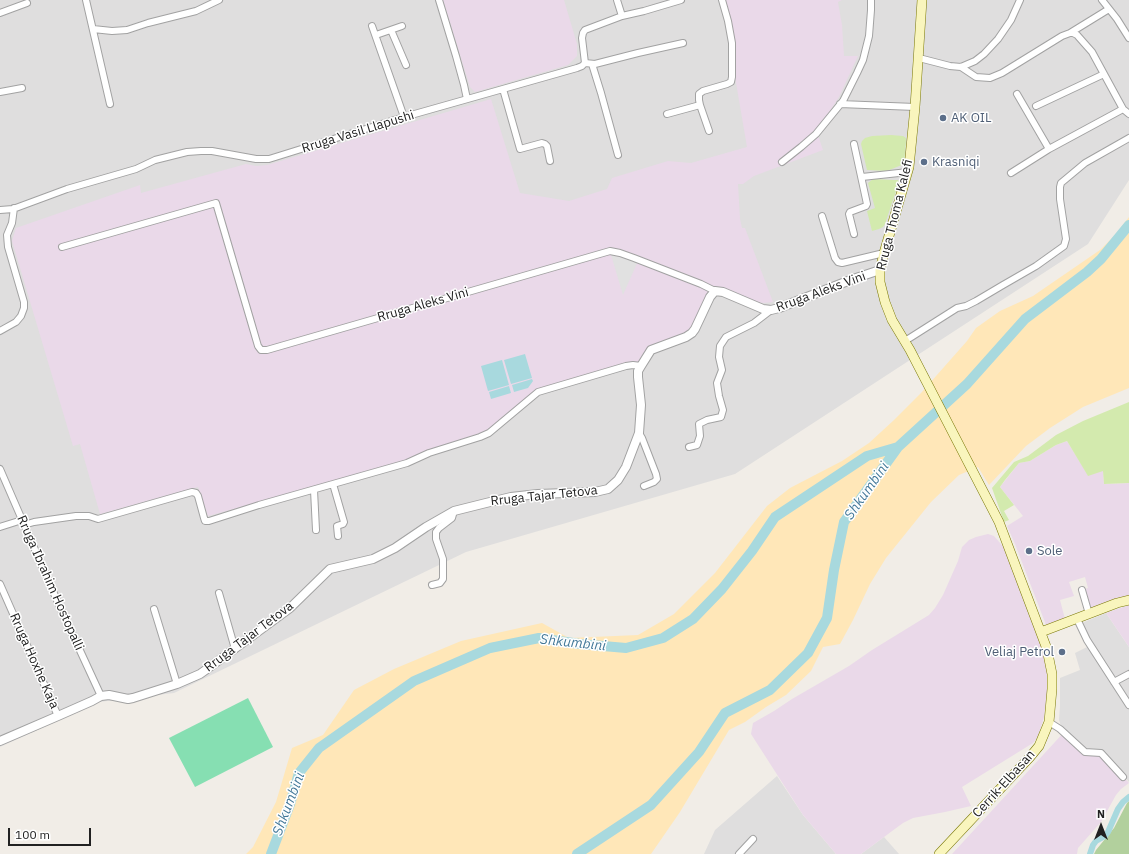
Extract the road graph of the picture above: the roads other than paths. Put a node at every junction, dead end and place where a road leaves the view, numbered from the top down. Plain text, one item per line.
1 (86, 0) edge
2 (219, 0) edge
3 (438, 0) edge
4 (617, 0) edge
5 (681, 0) edge
6 (722, 0) edge
7 (871, 0) edge
8 (922, 0) edge
9 (1020, 0) edge
10 (1102, 0) edge
11 (27, 3) dead end
12 (1109, 9) junction
13 (0, 13) edge
14 (622, 16) junction
15 (372, 26) dead end
16 (402, 26) dead end
17 (93, 30) junction
18 (391, 30) junction
19 (1070, 33) junction
20 (376, 35) junction
21 (1129, 38) edge
22 (683, 43) dead end
23 (918, 58) junction
24 (588, 64) junction
25 (406, 65) dead end
26 (961, 67) junction
27 (1104, 74) junction
28 (22, 88) dead end
29 (503, 89) junction
30 (0, 92) edge
31 (1018, 94) dead end
32 (467, 99) junction
33 (110, 104) dead end
34 (840, 104) junction
35 (700, 105) junction
36 (1036, 106) dead end
37 (915, 107) junction
38 (1123, 109) junction
39 (667, 114) dead end
40 (1129, 114) edge
41 (404, 117) junction
42 (708, 131) dead end
43 (1129, 138) edge
44 (854, 144) dead end
45 (1049, 149) junction
46 (618, 155) dead end
47 (550, 161) dead end
48 (782, 162) dead end
49 (908, 172) junction
50 (1011, 174) dead end
51 (862, 177) junction
52 (14, 208) junction
53 (0, 210) edge
54 (822, 216) dead end
55 (854, 234) dead end
56 (62, 247) dead end
57 (884, 253) junction
58 (880, 270) junction
59 (715, 291) junction
60 (771, 310) junction
61 (0, 331) edge
62 (905, 342) junction
63 (640, 366) junction
64 (639, 434) junction
65 (689, 447) dead end
66 (0, 470) edge
67 (333, 484) junction
68 (644, 486) dead end
69 (314, 490) junction
70 (454, 511) junction
71 (23, 522) junction
72 (998, 522) joint
73 (0, 527) edge
74 (316, 530) dead end
75 (338, 536) dead end
76 (0, 584) edge
77 (432, 585) dead end
78 (1082, 590) dead end
79 (219, 593) dead end
80 (1129, 600) edge
81 (154, 609) dead end
82 (1090, 614) junction
83 (1076, 619) junction
84 (1041, 632) junction
85 (235, 649) junction
86 (1129, 674) edge
87 (1114, 682) junction
88 (177, 684) junction
89 (101, 696) junction
90 (1129, 705) edge
91 (58, 716) junction
92 (1049, 722) junction
93 (0, 741) edge
94 (1123, 777) dead end
95 (754, 839) dead end
96 (739, 854) edge
97 (939, 854) edge

1 - 17 street
2 - 17 street
3 - 32 street
4 - 14 street
5 - 14 street
6 - 35 street
7 - 34 street
8 - 23 main road, Rruga Thoma Kalefi
9 - 26 street
10 - 12 street
11 - 13 street
12 - 19 street
12 - 21 street
14 - 24 street
15 - 20 street
16 - 18 street
17 - 33 street
18 - 20 street
18 - 25 street
19 - 26 street
19 - 27 street
20 - 41 street
22 - 24 street, Rruga Vasil Llapushi
23 - 26 street
23 - 37 main road, Rruga Thoma Kalefi
24 - 29 street, Rruga Vasil Llapushi
24 - 46 street
27 - 36 street
27 - 38 street
28 - 30 street
29 - 32 street, Rruga Vasil Llapushi
29 - 47 street
31 - 45 street
32 - 41 street, Rruga Vasil Llapushi
34 - 37 street
34 - 48 street
35 - 39 street
35 - 42 street
37 - 49 main road, Rruga Thoma Kalefi
38 - 40 street
38 - 45 street
41 - 52 street, Rruga Vasil Llapushi
43 - 62 street
44 - 51 street
45 - 50 street
49 - 51 street
49 - 57 main road, Rruga Thoma Kalefi
51 - 55 street
52 - 53 street, Rruga Vasil Llapushi
52 - 61 street
54 - 57 street
56 - 59 street, Rruga Aleks Vini
57 - 58 main road, Rruga Thoma Kalefi
58 - 60 street, Rruga Aleks Vini
58 - 62 main road, Rruga Thoma Kalefi
59 - 60 street, Rruga Aleks Vini
59 - 63 street
60 - 65 street
62 - 72 main road, Rruga Thoma Kalefi
63 - 64 street, Rruga Tajar Tetova
63 - 67 street
64 - 68 street
64 - 70 street, Rruga Tajar Tetova
66 - 71 street, Rruga Ibrahim Hostopalli
67 - 69 street
67 - 75 street
69 - 71 street
69 - 74 street
70 - 77 street
70 - 85 street, Rruga Tajar Tetova
71 - 73 street
71 - 89 street, Rruga Ibrahim Hostopalli
72 - 84 main road, Cerrik-Elbasan
76 - 91 street, Rruga Hoxhe Kaja
78 - 82 street
79 - 85 street
80 - 82 main road
81 - 88 street
82 - 83 main road
83 - 84 main road
83 - 87 street
84 - 92 main road, Cerrik-Elbasan
85 - 88 street, Rruga Tajar Tetova
86 - 87 street
87 - 90 street
88 - 89 street, Rruga Tajar Tetova
89 - 91 street
91 - 93 street
92 - 94 street
92 - 97 main road, Cerrik-Elbasan
95 - 96 street

